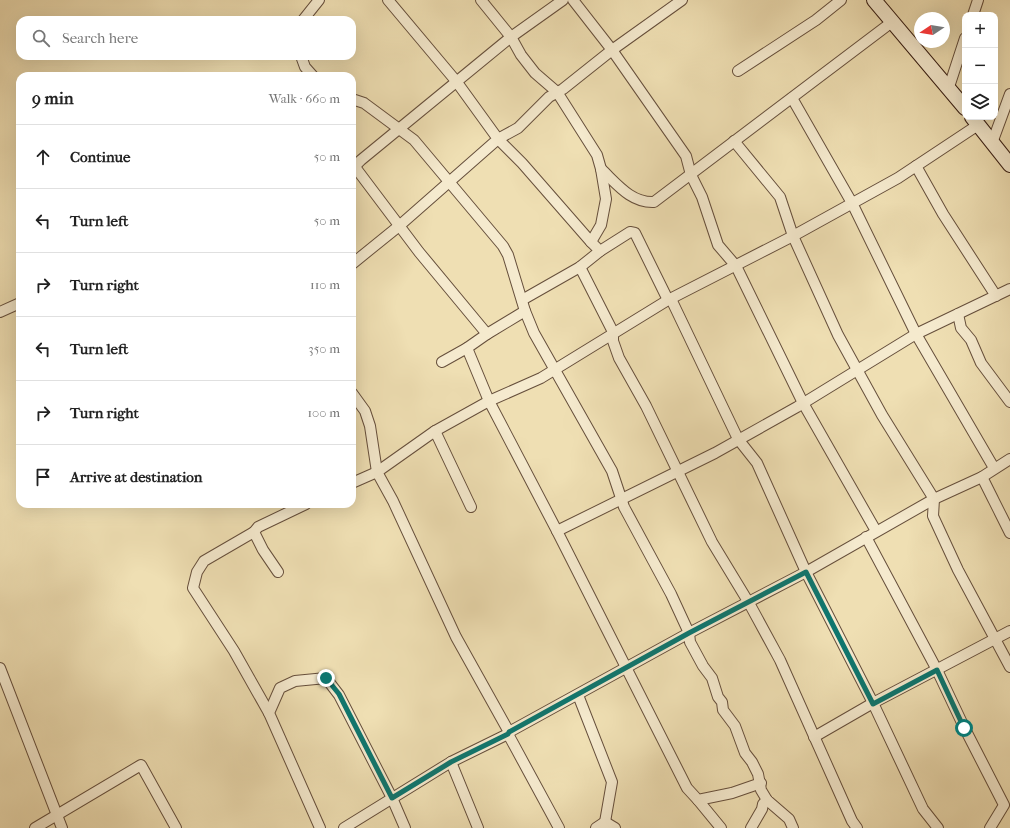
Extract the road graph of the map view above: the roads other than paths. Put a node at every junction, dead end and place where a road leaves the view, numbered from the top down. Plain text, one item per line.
1 (319, 0) edge
2 (388, 0) edge
3 (481, 0) edge
4 (563, 0) edge
5 (573, 0) edge
6 (682, 0) edge
7 (841, 0) edge
8 (874, 0) edge
9 (978, 0) edge
10 (974, 12) edge
11 (306, 16) edge
12 (892, 22) junction
13 (511, 37) junction
14 (962, 47) edge
15 (612, 50) junction
16 (302, 60) edge
17 (738, 71) dead end
18 (309, 72) edge
19 (456, 82) junction
20 (949, 87) junction
21 (557, 92) junction
22 (1010, 94) edge
23 (792, 98) junction
24 (356, 100) edge
25 (962, 104) edge
26 (975, 121) edge
27 (399, 129) junction
28 (498, 139) junction
29 (734, 141) junction
30 (992, 143) junction
31 (1010, 164) edge
32 (356, 165) edge
33 (916, 166) junction
34 (601, 169) junction
35 (356, 172) edge
36 (691, 175) junction
37 (449, 181) junction
38 (852, 202) junction
39 (399, 226) junction
40 (793, 236) junction
41 (590, 242) junction
42 (600, 251) junction
43 (356, 261) edge
44 (736, 266) junction
45 (580, 267) junction
46 (1010, 289) edge
47 (996, 296) junction
48 (670, 299) junction
49 (522, 300) junction
50 (16, 305) edge
51 (525, 311) junction
52 (0, 312) edge
53 (958, 314) junction
54 (613, 332) junction
55 (488, 334) junction
56 (916, 334) junction
57 (467, 348) junction
58 (442, 362) dead end
59 (555, 368) junction
60 (858, 369) junction
61 (356, 399) edge
62 (489, 402) junction
63 (1010, 402) edge
64 (803, 403) junction
65 (435, 431) junction
66 (738, 439) junction
67 (1010, 459) edge
68 (994, 468) junction
69 (678, 470) junction
70 (376, 472) junction
71 (982, 478) junction
72 (356, 481) edge
73 (934, 499) junction
74 (622, 500) junction
75 (471, 507) dead end
76 (298, 508) edge
77 (557, 531) junction
78 (876, 531) junction
79 (254, 532) junction
80 (1010, 533) edge
81 (866, 537) junction
82 (278, 572) dead end
83 (806, 572) junction
84 (748, 603) junction
85 (1010, 631) edge
86 (689, 633) junction
87 (995, 638) junction
88 (1010, 667) edge
89 (0, 668) edge
90 (627, 668) junction
91 (937, 670) junction
92 (578, 695) junction
93 (873, 704) junction
94 (269, 713) junction
95 (508, 733) junction
96 (814, 737) junction
97 (451, 762) junction
98 (761, 783) junction
99 (392, 798) junction
100 (698, 800) junction
101 (767, 800) junction
102 (56, 815) junction
103 (605, 822) junction
104 (35, 828) edge
105 (62, 828) edge
106 (176, 828) edge
107 (320, 828) edge
108 (344, 828) edge
109 (405, 828) edge
110 (478, 828) edge
111 (559, 828) edge
112 (596, 828) edge
113 (615, 828) edge
114 (721, 828) edge
115 (751, 828) edge
116 (793, 828) edge
117 (858, 828) edge
118 (938, 828) edge
119 (990, 828) edge

1 - 11 street
2 - 19 street
3 - 13 street
4 - 13 street
5 - 15 street
6 - 15 street
7 - 17 street
8 - 12 main road
9 - 10 street
12 - 20 main road
12 - 23 street
13 - 19 street
13 - 21 street
14 - 20 street
15 - 21 street
15 - 36 street
16 - 18 street
19 - 27 street
19 - 28 street
20 - 25 main road
21 - 28 street
21 - 34 street
22 - 30 street
23 - 29 street
23 - 38 street
24 - 27 street
26 - 30 main road
26 - 33 street
27 - 32 street
27 - 37 street
28 - 37 street
28 - 41 street
29 - 36 street
29 - 40 street
30 - 31 main road
33 - 38 street
33 - 47 street
34 - 36 street
34 - 41 street
35 - 39 street
36 - 44 street
37 - 39 street
37 - 49 street
38 - 40 street
38 - 56 street
39 - 43 street
39 - 55 street
40 - 44 street
40 - 60 street
41 - 42 street
42 - 45 street
42 - 48 street
44 - 48 street
44 - 64 street
45 - 49 street
45 - 54 street
46 - 47 street
47 - 53 street
48 - 54 street
48 - 66 street
49 - 51 street
50 - 52 street
51 - 55 street
51 - 59 street
53 - 56 street
53 - 63 street
54 - 59 street
54 - 69 street
55 - 57 street
56 - 60 street
56 - 68 street
57 - 58 street
57 - 62 street
59 - 62 street
59 - 74 street
60 - 64 street
60 - 73 street
61 - 70 street
62 - 65 street
62 - 77 street
64 - 66 street
64 - 78 street
65 - 70 street
65 - 75 street
66 - 69 street
66 - 83 street
67 - 68 street
68 - 71 street
69 - 74 street
69 - 84 street
70 - 72 street
70 - 95 street
71 - 73 street
71 - 80 street
73 - 78 street
73 - 87 street
74 - 77 street
74 - 86 street
76 - 79 street
77 - 90 street
78 - 81 street
79 - 82 street
79 - 94 street
81 - 83 street
81 - 91 street
83 - 84 street
83 - 93 street
84 - 86 street
84 - 96 street
85 - 87 street
86 - 90 street
86 - 98 street
87 - 88 street
87 - 91 street
89 - 102 street
90 - 92 street
90 - 100 street
91 - 93 street
91 - 119 street
92 - 95 street
92 - 103 street
93 - 96 street
93 - 118 street
94 - 99 street
94 - 107 street
95 - 97 street
95 - 111 street
96 - 117 street
97 - 99 street
97 - 110 street
98 - 100 street
98 - 101 street
99 - 108 street
99 - 109 street
100 - 114 street
101 - 115 street
101 - 116 street
102 - 104 street
102 - 105 street
102 - 106 street
103 - 112 street
103 - 113 street

